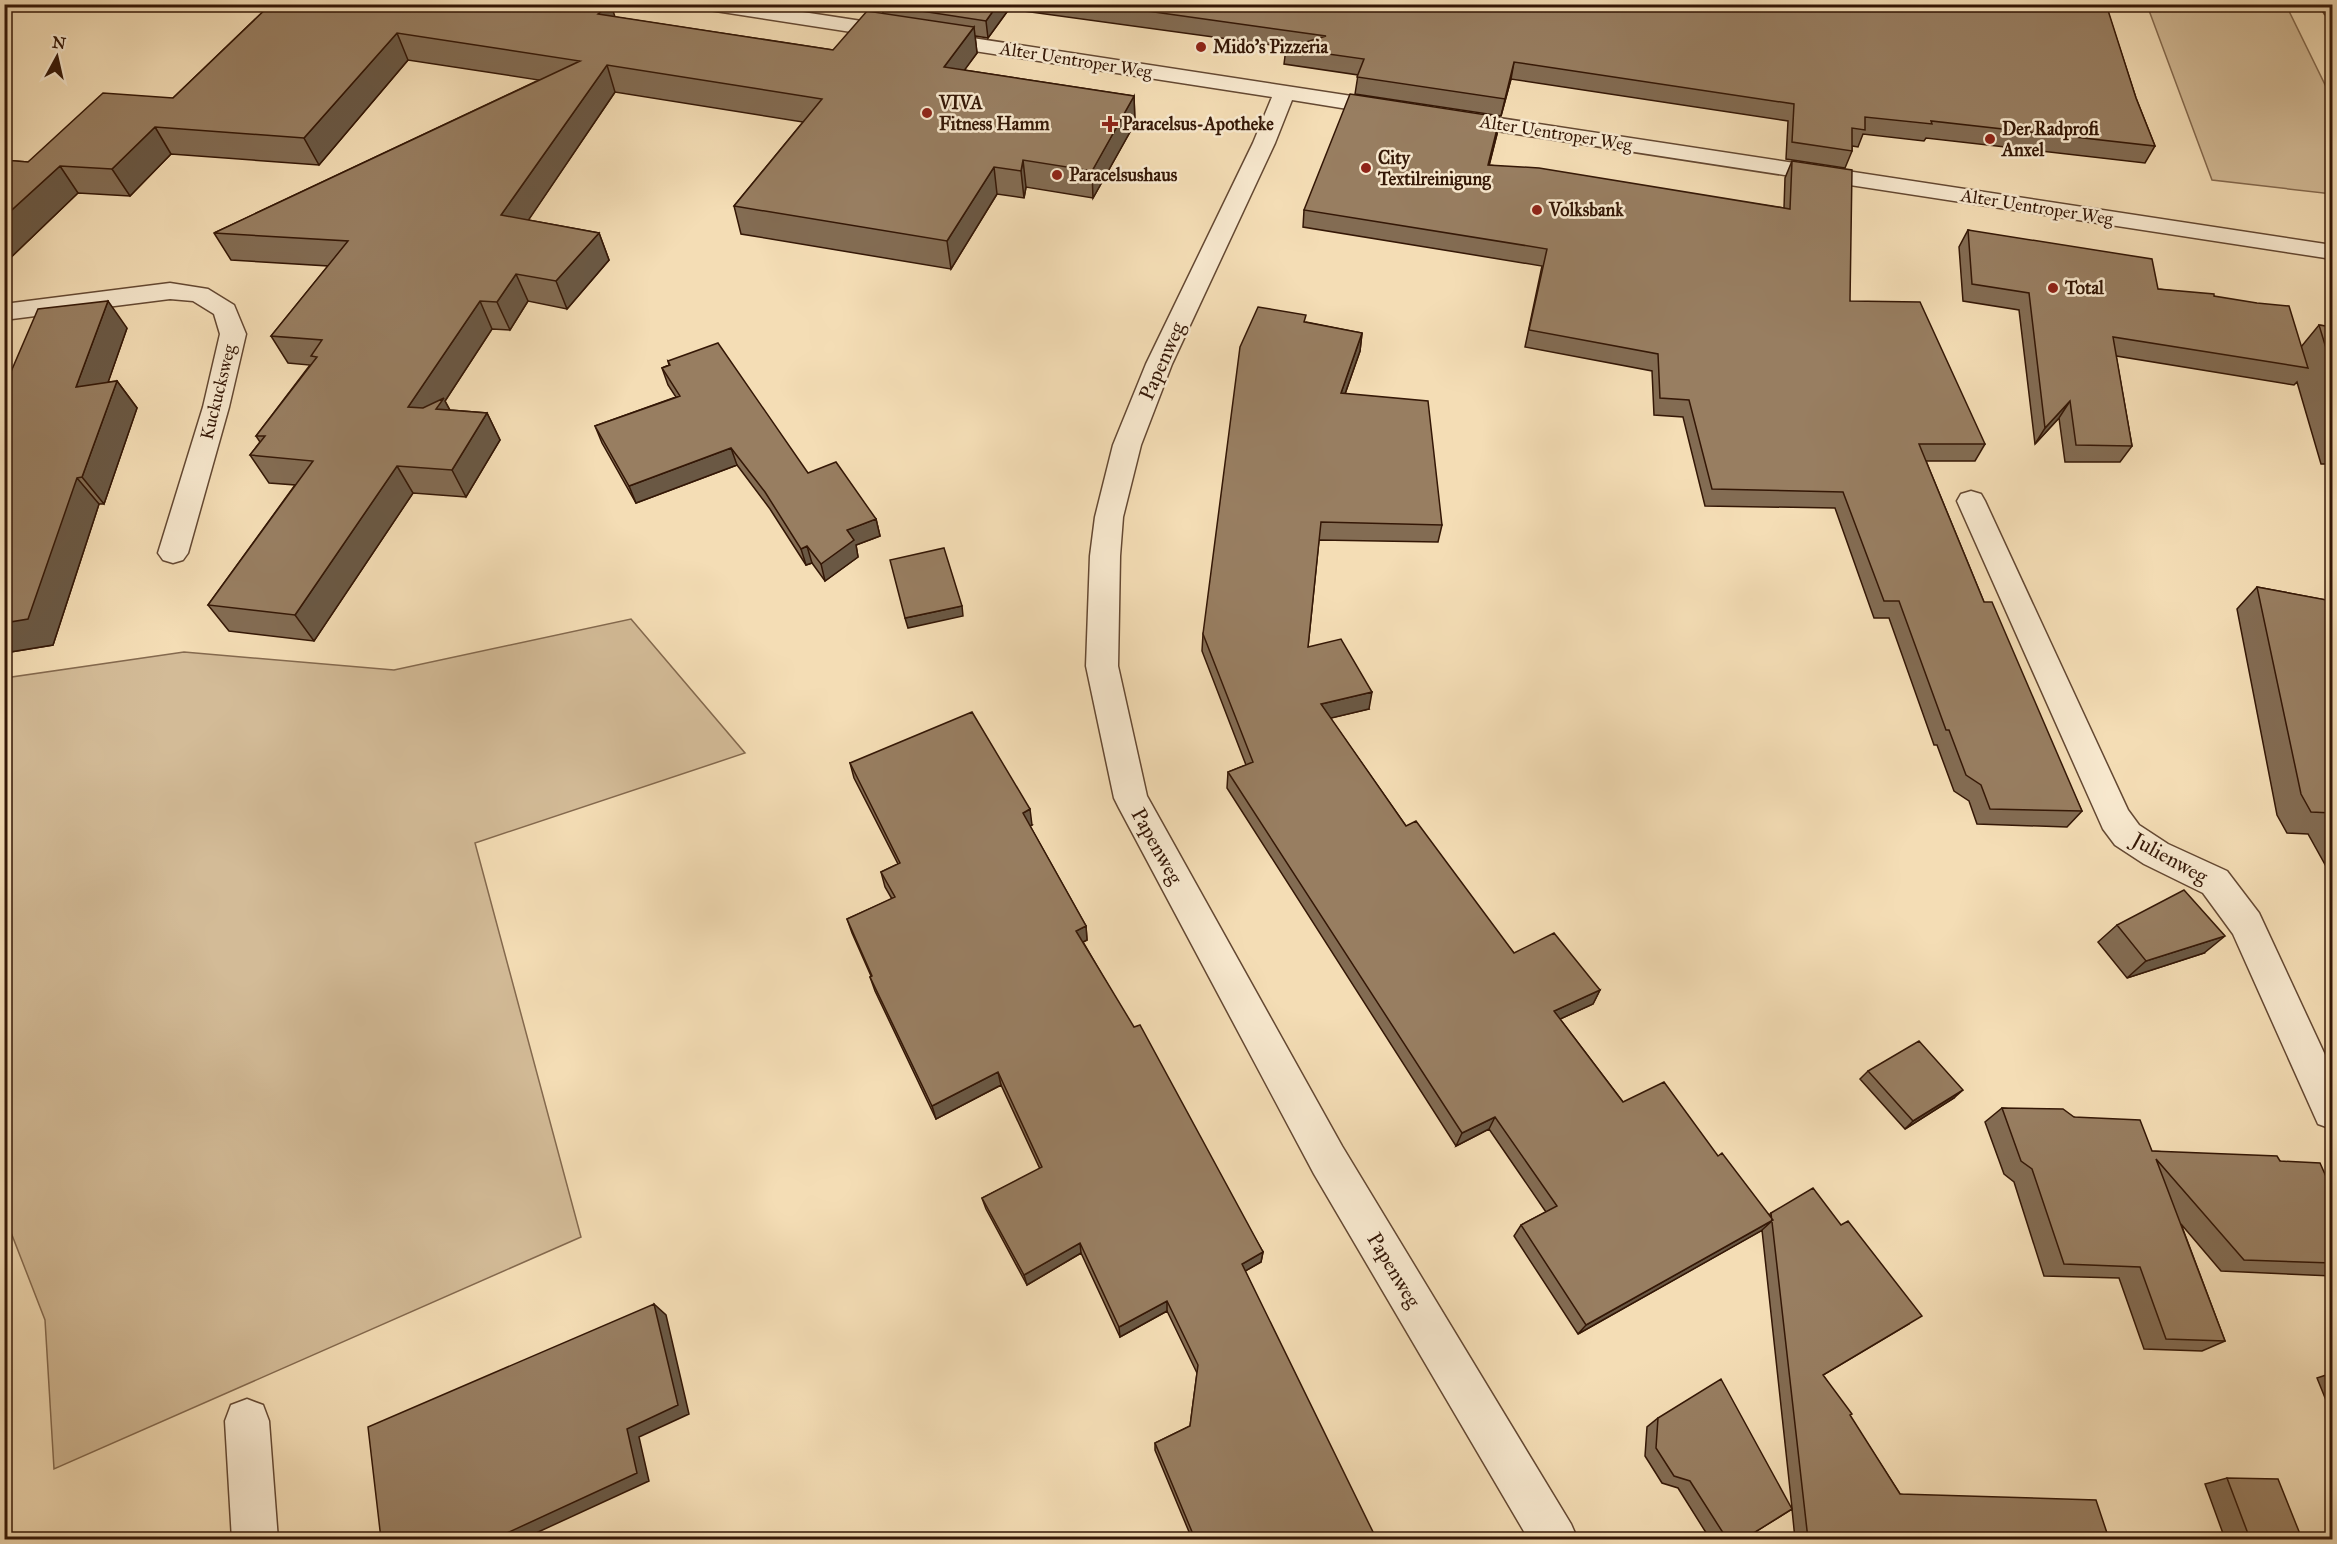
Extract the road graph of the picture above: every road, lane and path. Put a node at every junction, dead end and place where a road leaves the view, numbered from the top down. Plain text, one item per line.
1 (709, 4) edge
2 (2329, 4) edge
3 (2332, 10) edge
4 (1284, 93) junction
5 (1414, 112) edge
6 (1438, 116) edge
7 (2332, 252) edge
8 (4, 312) edge
9 (1971, 501) dead end
10 (173, 553) dead end
11 (2332, 1111) edge
12 (247, 1421) dead end
13 (255, 1539) edge
14 (1555, 1539) edge

1 - 4 street, Alter Uentroper Weg
2 - 3 street
4 - 5 street, Alter Uentroper Weg
4 - 14 street, Papenweg
6 - 7 street, Alter Uentroper Weg
8 - 10 street, Kuckucksweg
9 - 11 street, Julienweg
12 - 13 street

